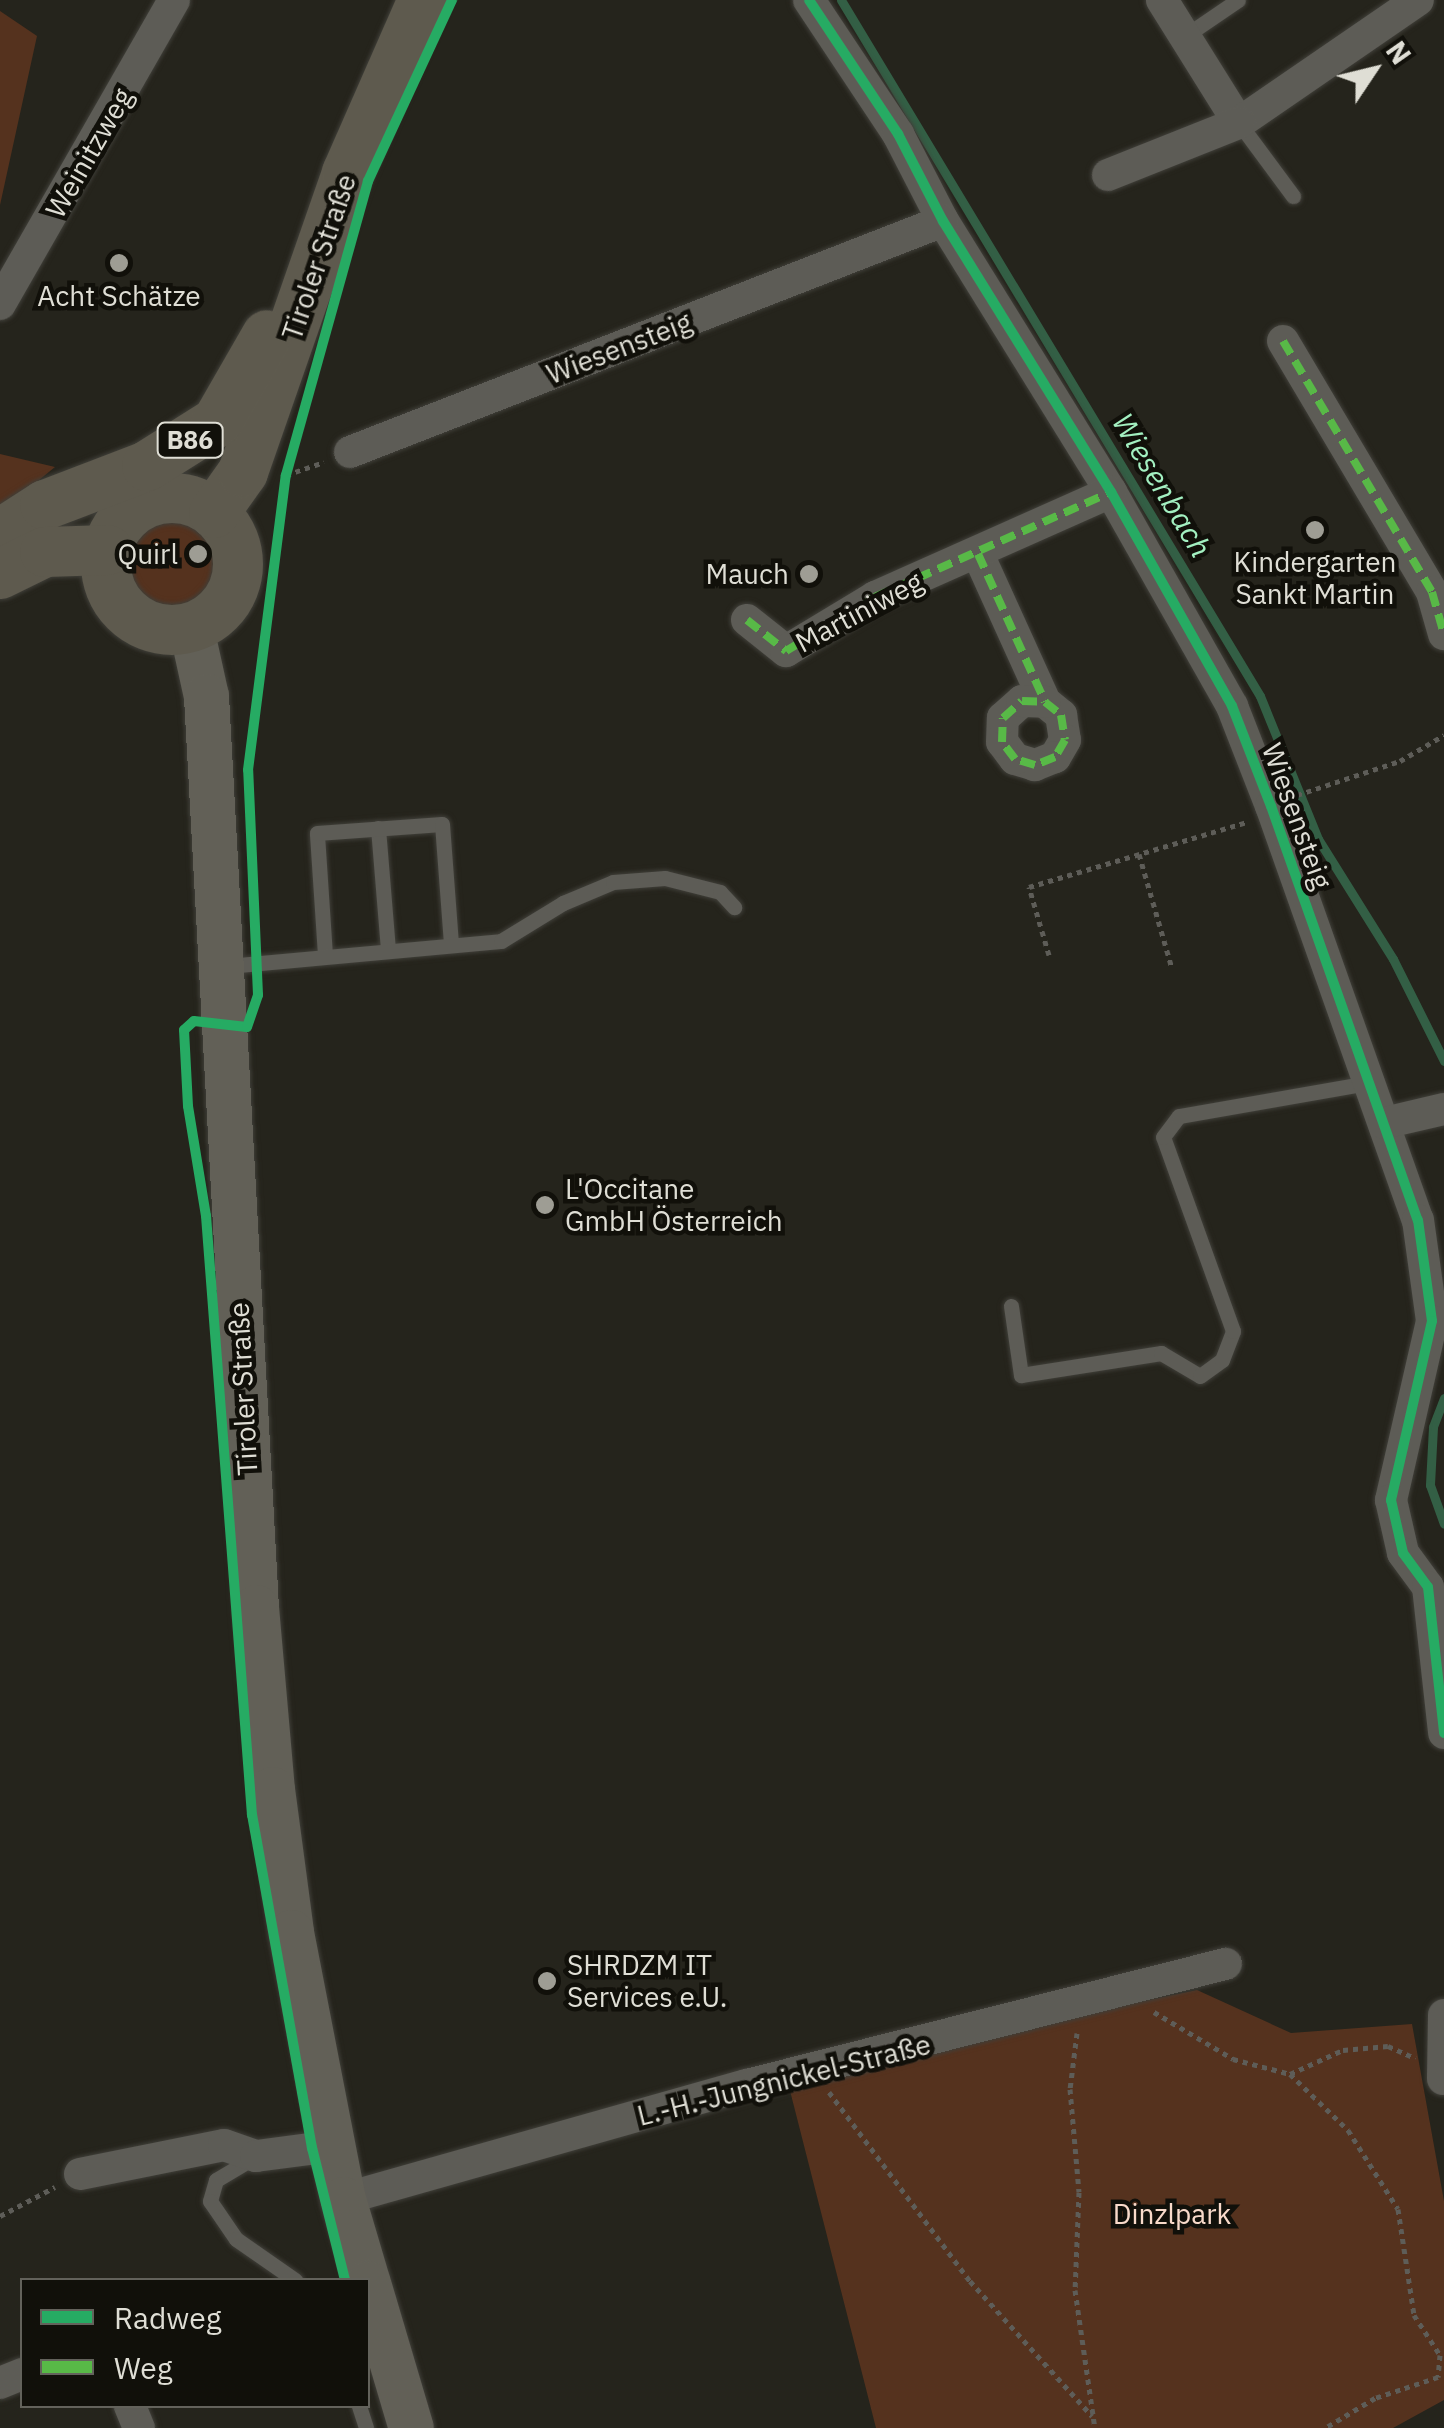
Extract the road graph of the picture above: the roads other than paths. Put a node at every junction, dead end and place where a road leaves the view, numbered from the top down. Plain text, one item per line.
1 (174, 0) edge
2 (424, 0) edge
3 (809, 0) edge
4 (1162, 0) edge
5 (1238, 0) edge
6 (1418, 0) edge
7 (1185, 36) junction
8 (1239, 122) junction
9 (1108, 175) dead end
10 (1293, 196) dead end
11 (943, 221) junction
12 (312, 271) junction
13 (0, 304) edge
14 (1283, 342) dead end
15 (350, 452) dead end
16 (1110, 492) junction
17 (214, 513) junction
18 (0, 534) edge
19 (108, 550) junction
20 (978, 554) junction
21 (0, 574) edge
22 (747, 620) dead end
23 (191, 628) junction
24 (1444, 634) edge
25 (1045, 702) dead end
26 (378, 828) junction
27 (734, 908) dead end
28 (451, 945) junction
29 (388, 950) junction
30 (324, 956) junction
31 (218, 967) junction
32 (1368, 1083) junction
33 (1444, 1109) edge
34 (1384, 1123) junction
35 (1011, 1306) dead end
36 (1436, 1584) edge
37 (1444, 1733) edge
38 (1226, 1964) dead end
39 (1444, 2015) edge
40 (1442, 2078) edge
41 (333, 2146) junction
42 (256, 2156) junction
43 (80, 2174) road end
44 (343, 2199) junction
45 (292, 2278) edge
46 (366, 2278) edge
47 (370, 2292) edge
48 (411, 2428) edge

1 - 13 street, Weinitzweg
2 - 12 main road, Tiroler Straße / B86
3 - 11 street, Wiesensteig
4 - 7 street
5 - 7 lane
6 - 8 street
7 - 8 street
8 - 9 street
8 - 10 lane
11 - 15 street, Wiesensteig
11 - 16 street, Wiesensteig
12 - 17 main road, Tiroler Straße / B86
12 - 18 main road, B86
14 - 24 street
16 - 20 street, Martiniweg
16 - 32 street, Wiesensteig
17 - 19 main road
17 - 23 main road
19 - 21 main road
19 - 23 main road
20 - 22 street, Martiniweg
20 - 25 street
23 - 31 main road, Tiroler Straße
26 - 28 lane
26 - 29 lane
26 - 30 lane
27 - 28 lane
28 - 29 lane
29 - 30 lane
30 - 31 lane
31 - 41 main road, Tiroler Straße
32 - 34 street, Wiesensteig
32 - 35 lane
33 - 34 street
34 - 36 street, Wiesensteig
36 - 37 street, Wiesensteig
38 - 44 street, L.-H.-Jungnickel-Straße
39 - 40 street
41 - 42 street
41 - 44 main road, Tiroler Straße
42 - 43 street
42 - 45 lane
44 - 46 main road, Tiroler Straße
47 - 48 main road, Tiroler Straße

